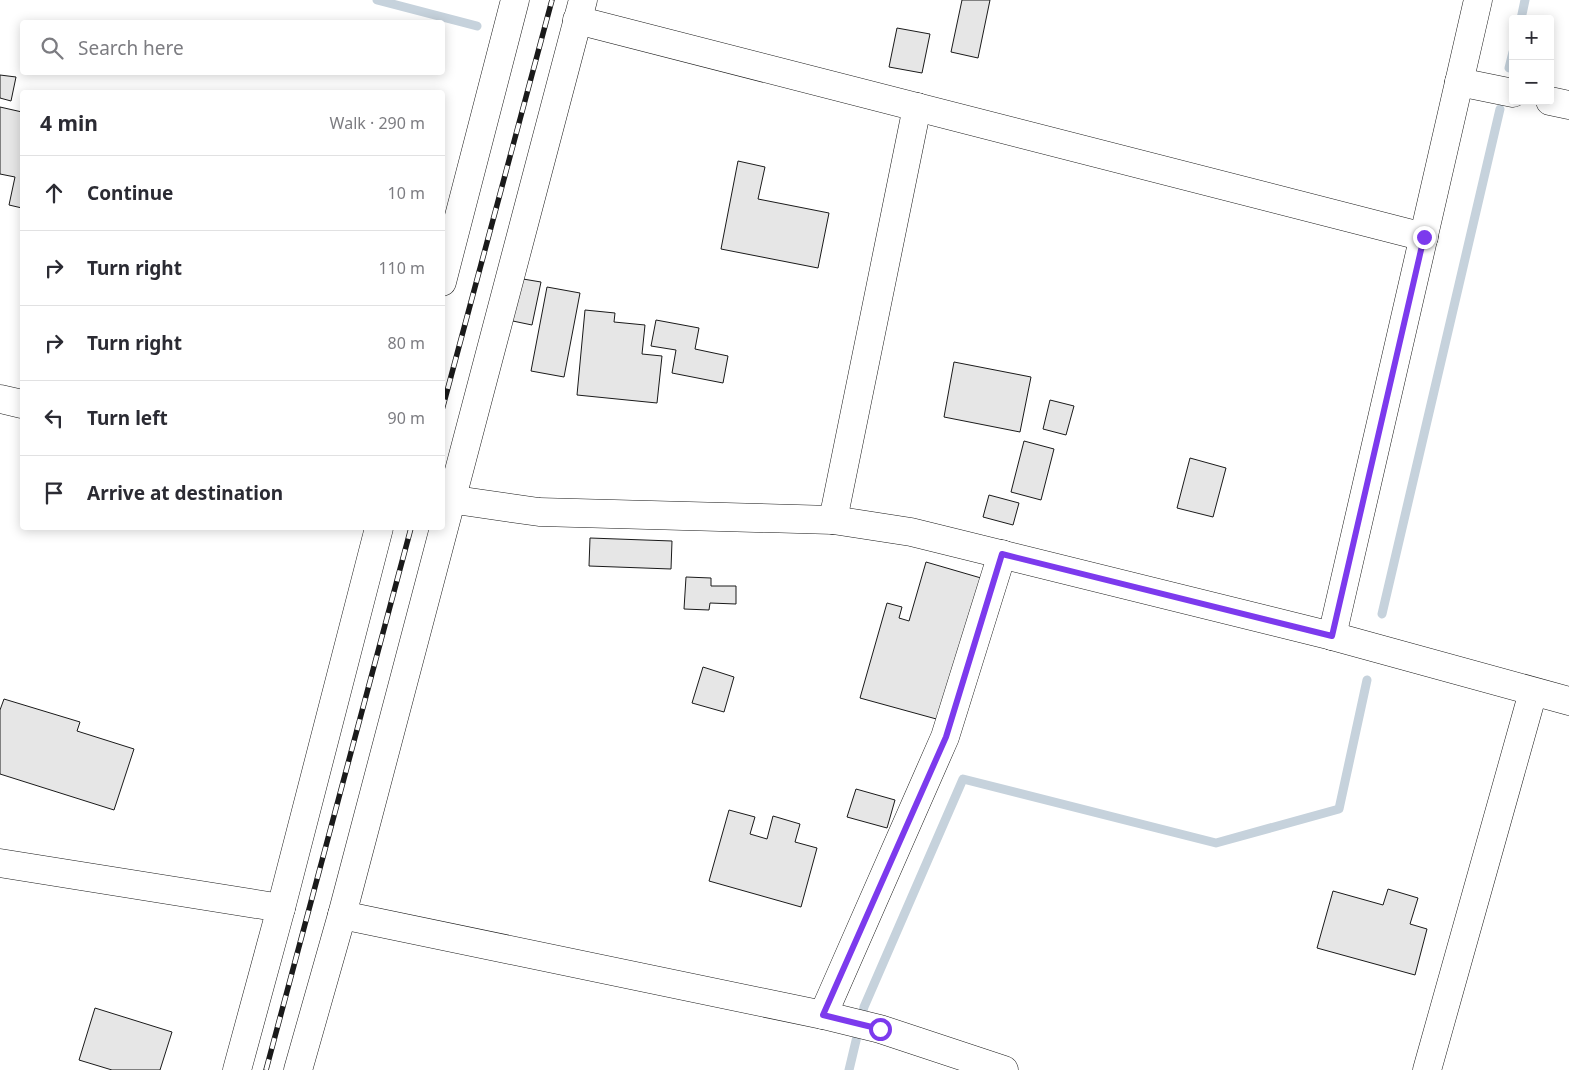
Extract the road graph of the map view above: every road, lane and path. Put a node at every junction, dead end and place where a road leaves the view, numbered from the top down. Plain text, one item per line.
1 (515, 0) edge
2 (1478, 0) edge
3 (580, 10) edge
4 (1459, 82) junction
5 (1509, 92) edge
6 (1554, 102) edge
7 (1569, 105) edge
8 (917, 107) junction
9 (1424, 237) junction
10 (445, 270) edge
11 (0, 399) edge
12 (20, 404) edge
13 (447, 499) edge
14 (833, 520) junction
15 (378, 530) edge
16 (439, 530) edge
17 (1002, 554) junction
18 (1332, 636) junction
19 (1533, 692) junction
20 (1569, 701) edge
21 (0, 863) edge
22 (281, 908) junction
23 (342, 915) junction
24 (834, 1018) junction
25 (237, 1070) edge
26 (298, 1070) edge
27 (1004, 1070) edge
28 (1427, 1070) edge

1 - 10 street
2 - 4 street
3 - 8 street
3 - 13 street
4 - 5 street
4 - 9 street
6 - 7 street
8 - 9 street
8 - 14 street
9 - 18 street
11 - 12 street
13 - 14 street
14 - 17 street
15 - 22 street
16 - 23 street
17 - 18 street
17 - 24 street
18 - 19 street
19 - 20 street
19 - 28 street
21 - 22 street
22 - 25 street
23 - 24 street
23 - 26 street
24 - 27 street

